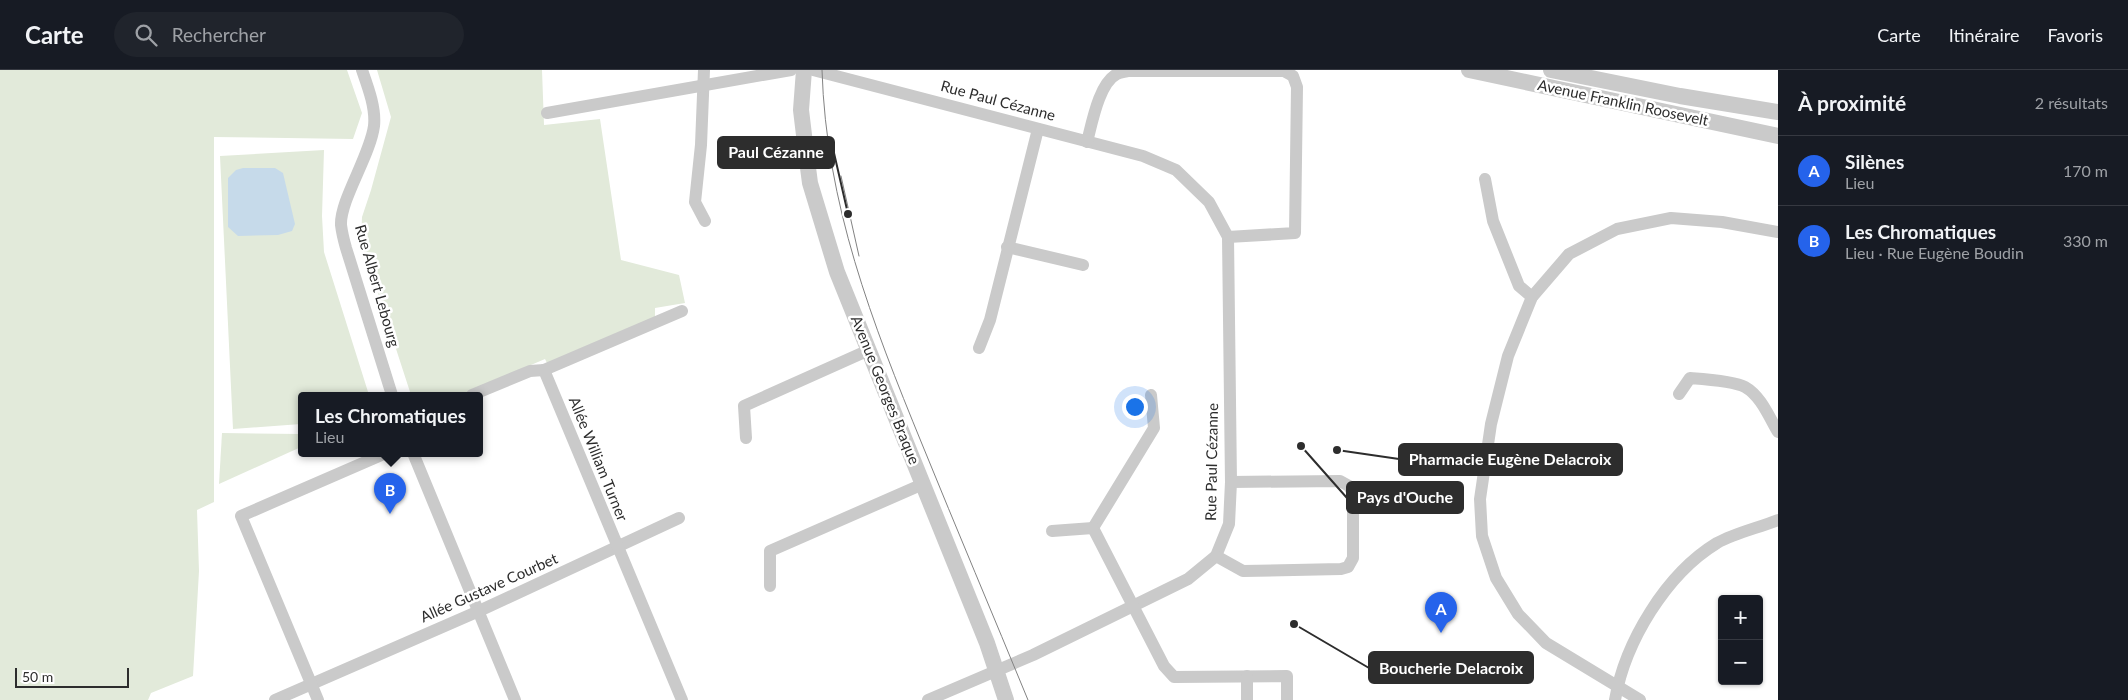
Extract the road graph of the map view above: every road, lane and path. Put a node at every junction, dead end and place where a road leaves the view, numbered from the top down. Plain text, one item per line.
1 (362, 70) edge
2 (704, 70) edge
3 (792, 70) edge
4 (804, 70) edge
5 (813, 70) edge
6 (1469, 70) edge
7 (1551, 70) edge
8 (703, 86) junction
9 (1778, 112) edge
10 (547, 113) dead end
11 (1038, 129) junction
12 (1778, 136) edge
13 (1087, 142) junction
14 (1485, 179) dead end
15 (705, 221) dead end
16 (1778, 232) edge
17 (1228, 237) junction
18 (1007, 247) junction
19 (1084, 265) dead end
20 (1532, 297) junction
21 (682, 311) dead end
22 (979, 348) dead end
23 (869, 350) junction
24 (544, 370) junction
25 (391, 392) edge
26 (479, 392) edge
27 (1679, 394) dead end
28 (1151, 395) dead end
29 (1778, 432) edge
30 (746, 438) dead end
31 (377, 457) edge
32 (415, 457) edge
33 (1231, 482) junction
34 (923, 484) junction
35 (679, 518) dead end
36 (1778, 520) edge
37 (1093, 528) junction
38 (1052, 531) dead end
39 (617, 547) junction
40 (1216, 556) junction
41 (770, 586) dead end
42 (1134, 606) junction
43 (478, 611) junction
44 (996, 670) junction
45 (1247, 676) junction
46 (311, 684) junction
47 (1618, 687) junction
48 (275, 700) edge
49 (318, 700) edge
50 (515, 700) edge
51 (682, 700) edge
52 (930, 700) edge
53 (1006, 700) edge
54 (1247, 700) edge
55 (1287, 700) edge
56 (1615, 700) edge
57 (1640, 700) edge

1 - 25 street, Rue Albert Lebourg
2 - 8 street
3 - 8 street
4 - 23 street, Avenue Georges Braque
5 - 11 street, Rue Paul Cézanne
6 - 12 street, Avenue Franklin Roosevelt
7 - 9 street, Avenue Franklin Roosevelt
8 - 10 street
8 - 15 street
11 - 13 street, Rue Paul Cézanne
11 - 18 street
13 - 17 street, Rue Paul Cézanne
13 - 17 street
14 - 20 street
16 - 20 street
17 - 33 street, Rue Paul Cézanne
18 - 19 street
18 - 22 street
20 - 47 street
21 - 24 street
23 - 30 street
23 - 34 street, Avenue Georges Braque
24 - 26 street
24 - 39 street, Allée William Turner
27 - 29 street
28 - 37 street
31 - 46 street
32 - 43 street
33 - 40 street, Rue Paul Cézanne
33 - 40 street
34 - 41 street
34 - 44 street, Avenue Georges Braque
35 - 39 street, Allée Gustave Courbet
36 - 47 street
37 - 38 street
37 - 42 street
39 - 43 street, Allée Gustave Courbet
39 - 51 street, Allée William Turner
40 - 42 street, Rue Paul Cézanne
42 - 44 street, Rue Paul Cézanne
42 - 45 street
43 - 46 street, Allée Gustave Courbet
43 - 50 street
44 - 52 street, Rue Paul Cézanne
44 - 53 street, Avenue Georges Braque
45 - 54 street
45 - 55 street
46 - 48 street, Allée Gustave Courbet
46 - 49 street
47 - 56 street
47 - 57 street

